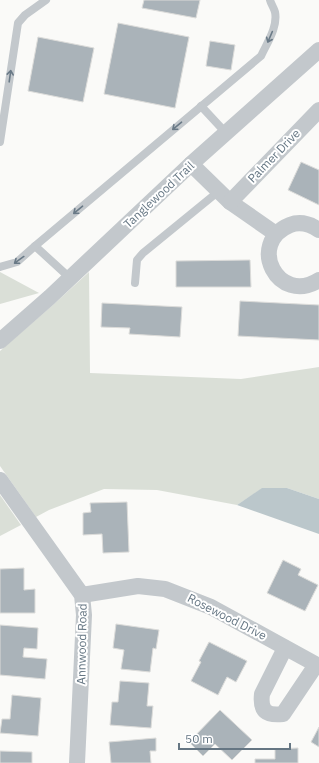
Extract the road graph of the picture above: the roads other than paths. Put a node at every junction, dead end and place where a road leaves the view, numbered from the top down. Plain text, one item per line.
1 (46, 0) edge
2 (270, 0) edge
3 (319, 50) edge
4 (201, 106) junction
5 (319, 110) edge
6 (226, 133) junction
7 (0, 142) edge
8 (191, 164) junction
9 (224, 197) junction
10 (319, 230) edge
11 (276, 234) junction
12 (35, 246) junction
13 (0, 267) edge
14 (70, 278) junction
15 (319, 280) edge
16 (135, 283) dead end
17 (0, 341) edge
18 (0, 480) edge
19 (82, 594) junction
20 (285, 648) junction
21 (318, 666) edge
22 (77, 763) edge

7 -> 1 lane
2 -> 4 lane
3 - 6 street, Tanglewood Trail
4 - 6 lane
4 -> 12 lane
5 - 9 street, Palmer Drive
6 - 8 street, Tanglewood Trail
8 - 9 street
8 - 14 street, Tanglewood Trail
9 - 11 street
9 - 16 lane
10 - 11 street
11 - 15 street
12 -> 13 lane
12 - 14 lane
14 - 17 street, Tanglewood Trail
18 - 19 street, Annwood Road
19 - 20 street, Rosewood Drive
19 - 22 street, Annwood Road
20 - 21 street, Rosewood Drive
20 - 21 street

